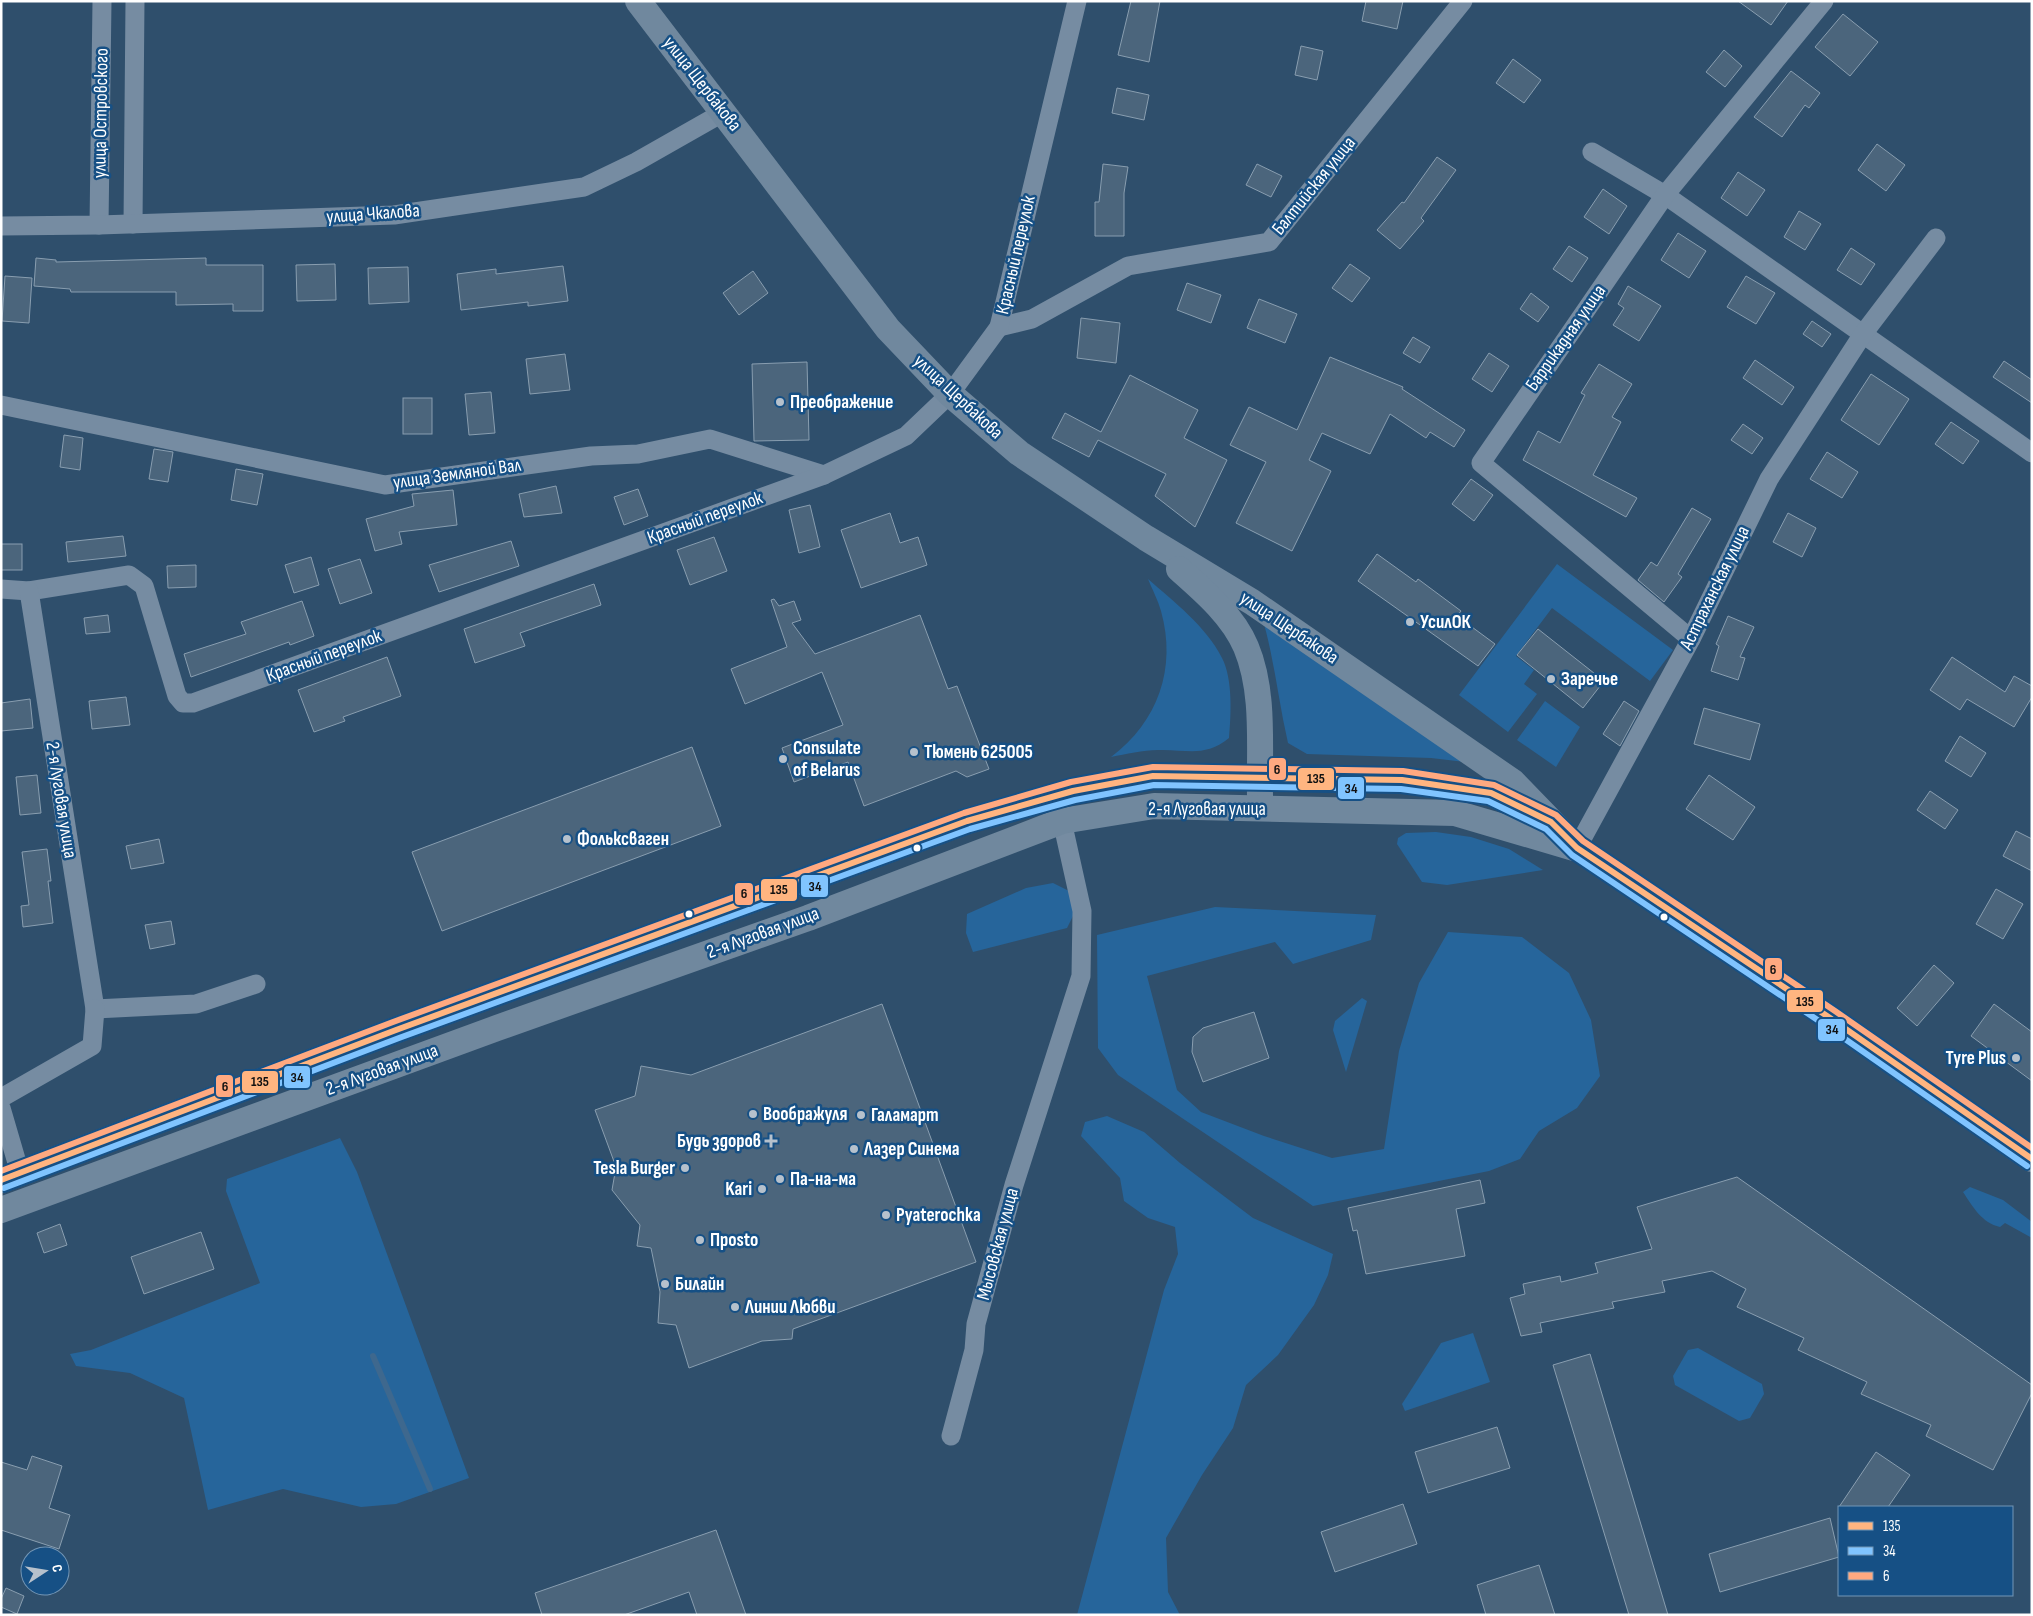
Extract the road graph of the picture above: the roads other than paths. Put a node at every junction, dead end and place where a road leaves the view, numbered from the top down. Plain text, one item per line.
1 (102, 1) edge
2 (135, 1) edge
3 (638, 1) edge
4 (1077, 1) edge
5 (1463, 1) edge
6 (1824, 1) edge
7 (724, 112) junction
8 (1592, 152) dead end
9 (1665, 195) junction
10 (133, 224) junction
11 (99, 225) junction
12 (1, 226) edge
13 (1936, 238) dead end
14 (999, 326) junction
15 (1863, 334) junction
16 (950, 394) junction
17 (1, 405) edge
18 (2032, 453) edge
19 (824, 475) junction
20 (1146, 538) junction
21 (1, 589) edge
22 (29, 591) junction
23 (1691, 638) junction
24 (1260, 778) junction
25 (1260, 809) junction
26 (1062, 821) junction
27 (1552, 822) junction
28 (1577, 848) junction
29 (256, 984) dead end
30 (95, 1009) junction
31 (1, 1098) edge
32 (1, 1108) edge
33 (2032, 1159) edge
34 (10, 1177) edge
35 (1, 1210) edge
36 (951, 1436) dead end

1 - 11 street, улица Островского
2 - 10 street, улица Островского
3 - 7 main road, улица Щербакова
4 - 14 street, Красный переулок
5 - 14 street, Балтийская улица
6 - 9 street, Баррикадная улица
7 - 10 street, улица Чкалова
7 - 16 main road, улица Щербакова
8 - 9 street
9 - 15 street
9 - 23 street, Баррикадная улица
10 - 11 street, улица Чкалова
11 - 12 street, улица Чкалова
13 - 15 street, Астраханская улица
14 - 16 street, Красный переулок
15 - 18 street
15 - 23 street, Астраханская улица
16 - 19 street, Красный переулок
16 - 20 main road, улица Щербакова
17 - 19 street, улица Земляной Вал
19 - 22 street, Красный переулок
20 - 24 main road
20 - 27 main road, улица Щербакова
21 - 22 street
22 - 30 street, 2-я Луговая улица
23 - 28 street, Астраханская улица
24 - 25 main road
24 - 27 main road, 2-я Луговая улица
24 - 34 main road, 2-я Луговая улица
25 - 26 main road, 2-я Луговая улица
25 - 28 main road, 2-я Луговая улица
26 - 35 main road, 2-я Луговая улица
26 - 36 street, Мысовская улица
27 - 28 main road, улица Щербакова
28 - 33 main road, улица Щербакова
29 - 30 street
30 - 31 street, 2-я Луговая улица
32 - 34 street, 2-я Луговая улица

